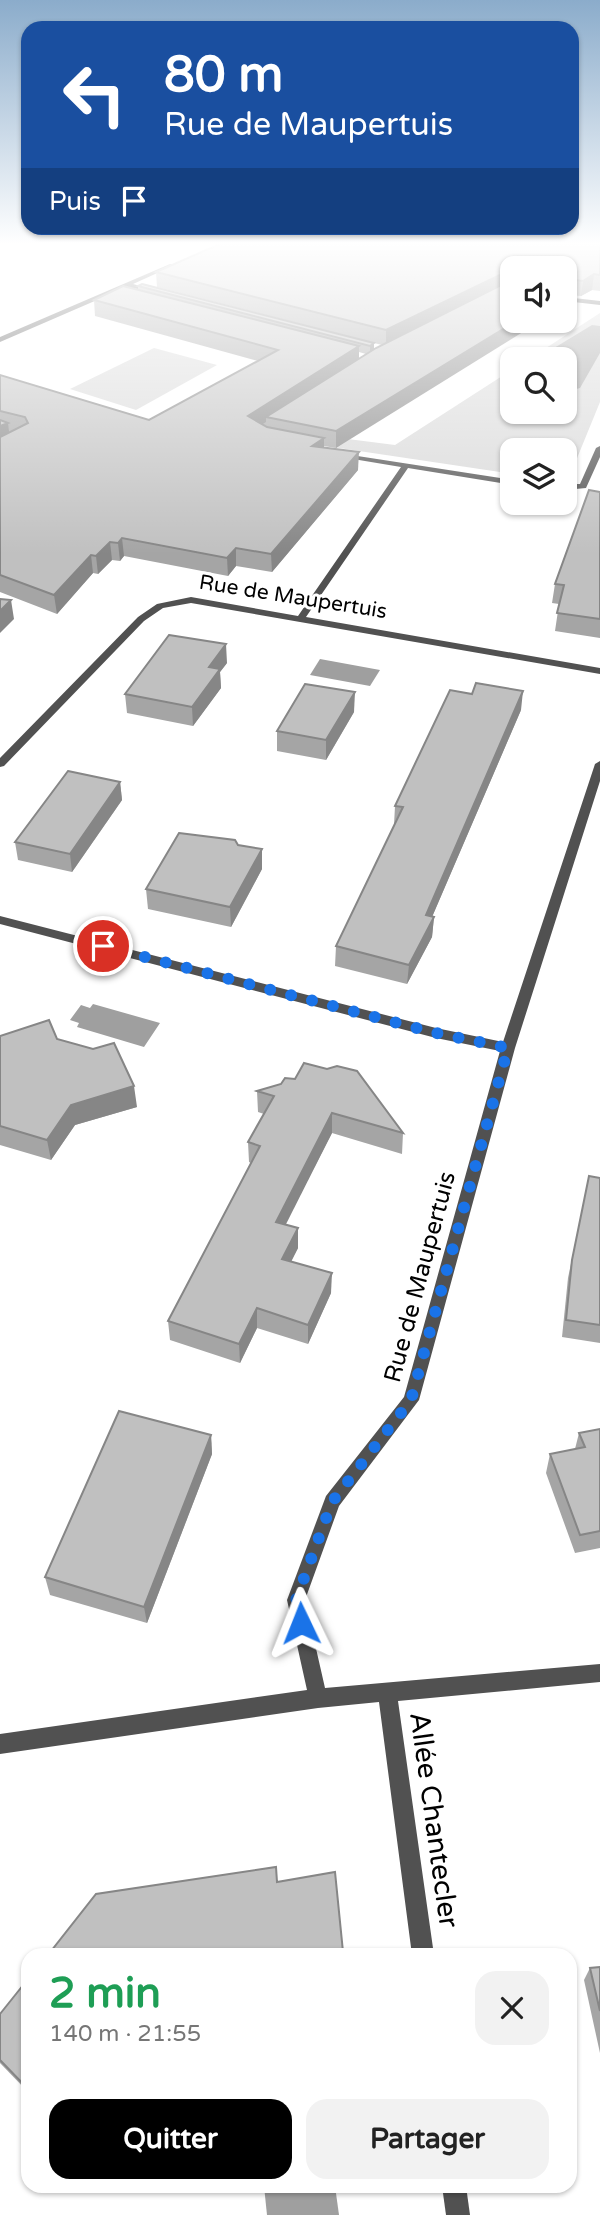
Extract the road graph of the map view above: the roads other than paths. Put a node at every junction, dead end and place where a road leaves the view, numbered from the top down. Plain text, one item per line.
1 (600, 448) edge
2 (337, 454) edge
3 (405, 467) junction
4 (500, 481) edge
5 (577, 486) edge
6 (301, 618) junction
7 (600, 671) edge
8 (0, 764) edge
9 (600, 764) edge
10 (0, 920) edge
11 (508, 1048) junction
12 (600, 1672) edge
13 (387, 1693) junction
14 (318, 1698) junction
15 (0, 1744) edge
16 (422, 1948) edge
17 (455, 2193) edge
18 (458, 2215) edge

1 - 5 street
2 - 3 street
3 - 4 street
3 - 6 street
6 - 7 street, Rue de Maupertuis
6 - 8 street, Rue de Maupertuis
9 - 11 street, Rue de Maupertuis
10 - 11 street
11 - 14 street, Rue de Maupertuis
12 - 13 street
13 - 14 street
13 - 16 street, Allée Chantecler
14 - 15 street
17 - 18 street

